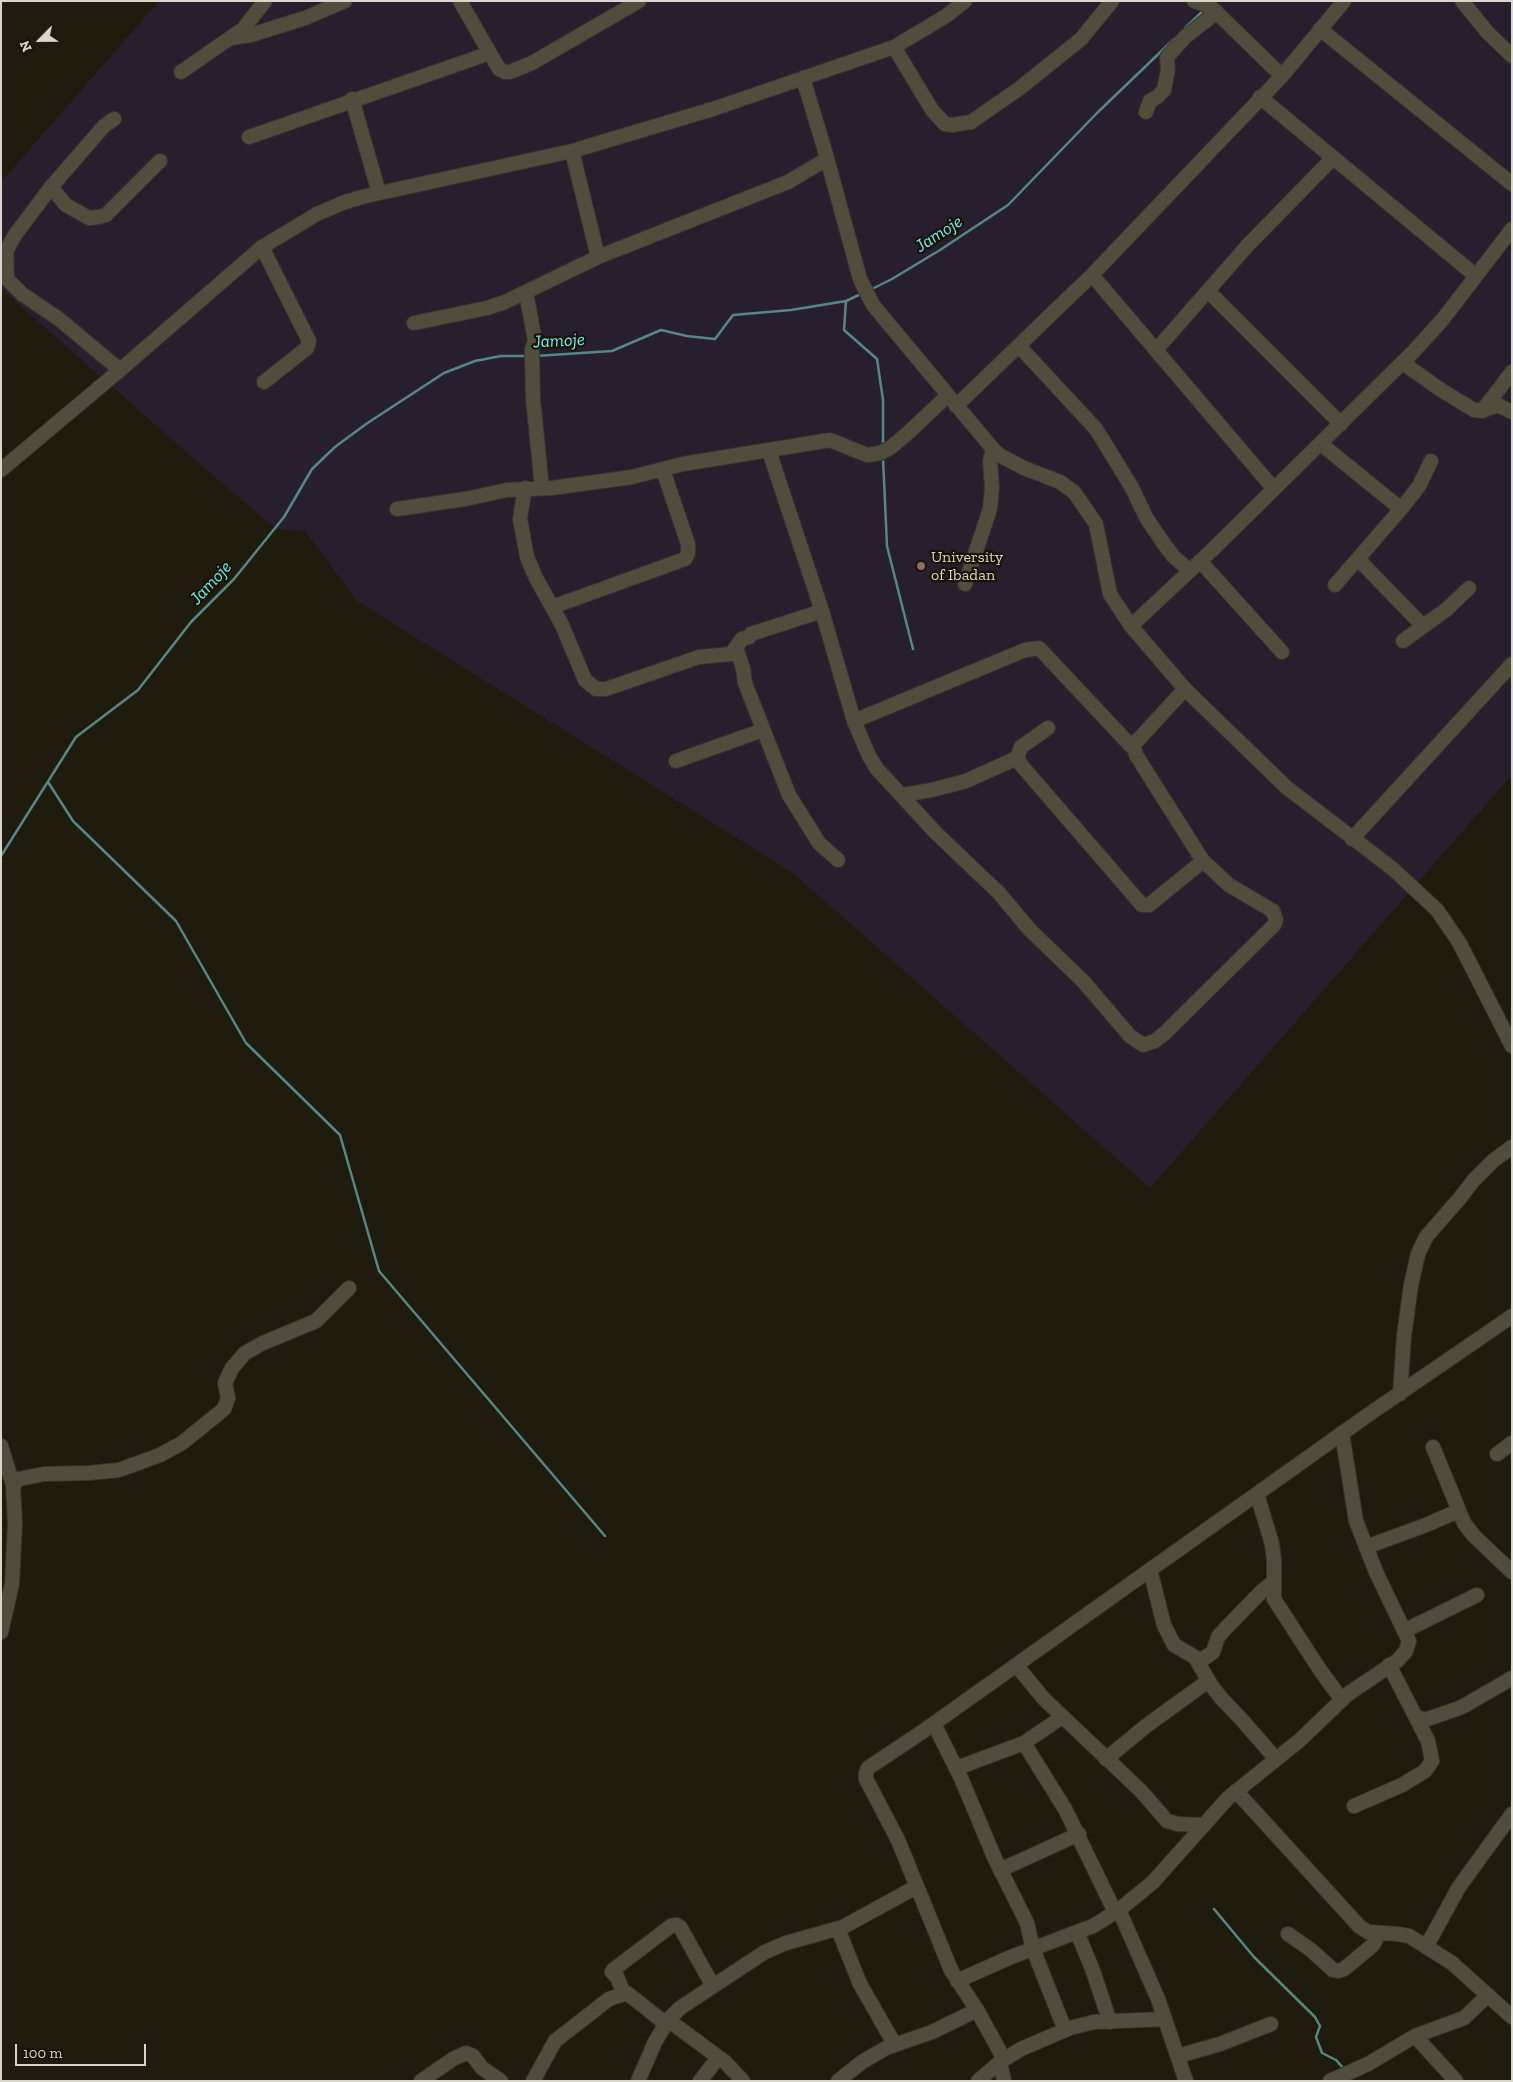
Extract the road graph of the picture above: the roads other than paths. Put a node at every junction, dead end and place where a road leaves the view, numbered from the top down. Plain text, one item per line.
1 (265, 1) edge
2 (344, 1) edge
3 (460, 1) edge
4 (965, 1) edge
5 (1112, 1) edge
6 (1194, 1) edge
7 (1344, 1) edge
8 (1462, 1) edge
9 (635, 2) edge
10 (1217, 12) junction
11 (1320, 29) junction
12 (231, 38) junction
13 (894, 47) junction
14 (490, 53) junction
15 (1512, 56) edge
16 (181, 72) dead end
17 (1282, 76) junction
18 (803, 78) junction
19 (1260, 97) junction
20 (352, 100) junction
21 (1146, 112) dead end
22 (114, 119) dead end
23 (248, 136) dead end
24 (572, 151) junction
25 (1333, 158) junction
26 (828, 159) junction
27 (160, 161) dead end
28 (1512, 184) edge
29 (51, 187) junction
30 (379, 193) junction
31 (1512, 229) edge
32 (262, 247) junction
33 (598, 257) junction
34 (1092, 275) junction
35 (1476, 276) junction
36 (1208, 291) junction
37 (526, 292) junction
38 (414, 323) dead end
39 (1019, 346) junction
40 (1156, 350) junction
41 (1403, 363) junction
42 (120, 370) junction
43 (1512, 372) edge
44 (264, 382) dead end
45 (951, 401) junction
46 (1482, 411) junction
47 (1512, 412) edge
48 (1341, 424) junction
49 (1321, 444) junction
50 (992, 449) junction
51 (769, 451) junction
52 (1431, 461) dead end
53 (1, 470) edge
54 (663, 470) junction
55 (525, 488) junction
56 (542, 488) junction
57 (1274, 489) junction
58 (397, 509) dead end
59 (1401, 509) junction
60 (1358, 559) junction
61 (1195, 566) junction
62 (965, 584) dead end
63 (1335, 586) dead end
64 (1469, 588) dead end
65 (552, 606) junction
66 (822, 611) junction
67 (1131, 626) junction
68 (1423, 626) junction
69 (1403, 641) dead end
70 (736, 648) junction
71 (1282, 652) dead end
72 (1512, 664) edge
73 (1185, 689) junction
74 (854, 721) junction
75 (1048, 728) dead end
76 (763, 730) junction
77 (1130, 745) junction
78 (1018, 758) junction
79 (676, 761) dead end
80 (902, 794) junction
81 (1352, 839) junction
82 (838, 860) dead end
83 (1203, 862) junction
84 (1512, 1046) edge
85 (1512, 1147) edge
86 (349, 1288) dead end
87 (1512, 1316) edge
88 (1400, 1394) junction
89 (1342, 1433) junction
90 (1512, 1443) edge
91 (1, 1446) edge
92 (1432, 1447) dead end
93 (1497, 1454) dead end
94 (13, 1485) junction
95 (1257, 1494) junction
96 (1458, 1511) junction
97 (1366, 1547) junction
98 (1150, 1570) junction
99 (1512, 1572) edge
100 (1267, 1593) junction
101 (1477, 1595) dead end
102 (1404, 1631) junction
103 (1, 1632) edge
104 (1199, 1662) junction
105 (1016, 1665) junction
106 (1389, 1665) junction
107 (1512, 1678) edge
108 (1208, 1681) junction
109 (1342, 1700) junction
110 (1062, 1717) junction
111 (1416, 1717) junction
112 (934, 1724) junction
113 (1024, 1743) junction
114 (1106, 1759) junction
115 (1276, 1759) junction
116 (957, 1768) junction
117 (1236, 1791) junction
118 (1354, 1806) dead end
119 (1512, 1814) edge
120 (1203, 1825) junction
121 (1079, 1834) junction
122 (1000, 1870) junction
123 (916, 1887) junction
124 (1117, 1911) junction
125 (838, 1929) junction
126 (1077, 1932) junction
127 (1288, 1934) dead end
128 (1379, 1934) junction
129 (1426, 1947) junction
130 (1033, 1949) junction
131 (957, 1981) junction
132 (713, 1986) junction
133 (624, 1994) junction
134 (1488, 1995) junction
135 (977, 2010) junction
136 (1512, 2017) edge
137 (1165, 2019) junction
138 (667, 2022) junction
139 (1110, 2022) junction
140 (1271, 2024) dead end
141 (1065, 2030) junction
142 (1415, 2036) junction
143 (895, 2045) junction
144 (1178, 2056) junction
145 (718, 2058) junction
146 (1002, 2061) junction
147 (421, 2081) edge
148 (501, 2081) edge
149 (533, 2081) edge
150 (638, 2081) edge
151 (700, 2081) edge
152 (743, 2081) edge
153 (838, 2081) edge
154 (978, 2081) edge
155 (1004, 2081) edge
156 (1186, 2081) edge
157 (1330, 2081) edge
158 (1456, 2081) edge

1 - 12 street
2 - 12 street
3 - 14 street
4 - 13 street
5 - 13 street
6 - 10 street
7 - 11 street
8 - 15 street
9 - 14 street
10 - 17 street
10 - 21 street
11 - 17 street
11 - 28 street
12 - 16 street
13 - 18 street
14 - 20 street
17 - 19 street
18 - 24 street
18 - 26 street
19 - 25 street
19 - 34 street
20 - 23 street
20 - 30 street
22 - 29 street
24 - 30 street
24 - 33 street
25 - 35 street
25 - 36 street
26 - 33 street
26 - 45 street
27 - 29 street
29 - 42 street
30 - 32 street
31 - 35 street
32 - 42 street
32 - 44 street
33 - 37 street
34 - 39 street
34 - 40 street
35 - 41 street
36 - 40 street
36 - 48 street
37 - 38 street
37 - 56 street
39 - 45 street
39 - 61 street
40 - 57 street
41 - 46 street
41 - 48 street
42 - 53 street
43 - 46 street
45 - 50 street
45 - 51 street
46 - 47 street
48 - 49 street
49 - 57 street
49 - 59 street
50 - 62 street
50 - 67 street
51 - 54 street
51 - 66 street
52 - 59 street
54 - 56 street
54 - 65 street
55 - 56 street
55 - 58 street
55 - 65 street
57 - 61 street
59 - 60 street
60 - 63 street
60 - 68 street
61 - 67 street
61 - 71 street
64 - 68 street
65 - 70 street
66 - 70 street
66 - 74 street
67 - 73 street
68 - 69 street
70 - 76 street
72 - 81 street
73 - 77 street
73 - 81 street
74 - 77 street
74 - 80 street
75 - 78 street
76 - 79 street
76 - 82 street
77 - 83 street
78 - 80 street
78 - 83 street
80 - 83 street
81 - 84 street
85 - 88 street
86 - 94 street
87 - 88 street
88 - 89 street
89 - 95 street
89 - 97 street
90 - 93 street
91 - 94 street
92 - 96 street
94 - 103 street
95 - 98 street
95 - 100 street
96 - 97 street
96 - 99 street
97 - 102 street
98 - 104 street
98 - 105 street
100 - 104 street
100 - 109 street
101 - 102 street
102 - 106 street
104 - 108 street
105 - 110 street
105 - 112 street
106 - 109 street
106 - 111 street
107 - 111 street
108 - 114 street
108 - 115 street
109 - 115 street
110 - 113 street
110 - 114 street
111 - 118 street
112 - 116 street
112 - 123 street
113 - 116 street
113 - 121 street
114 - 120 street
115 - 117 street
116 - 122 street
117 - 120 street
117 - 128 street
119 - 129 street
120 - 124 street
121 - 122 street
121 - 124 street
122 - 130 street
123 - 125 street
123 - 131 street
124 - 126 street
124 - 137 street
125 - 132 street
125 - 143 street
126 - 130 street
126 - 139 street
127 - 128 street
128 - 129 street
129 - 134 street
130 - 131 street
130 - 141 street
131 - 135 street
132 - 133 street
132 - 138 street
133 - 138 street
133 - 149 street
134 - 136 street
134 - 142 street
135 - 143 street
135 - 146 street
137 - 139 street
137 - 144 street
138 - 145 street
138 - 150 street
139 - 141 street
140 - 144 street
141 - 146 street
142 - 157 street
142 - 158 street
143 - 153 street
144 - 156 street
145 - 151 street
145 - 152 street
146 - 154 street
146 - 155 street
147 - 148 street

